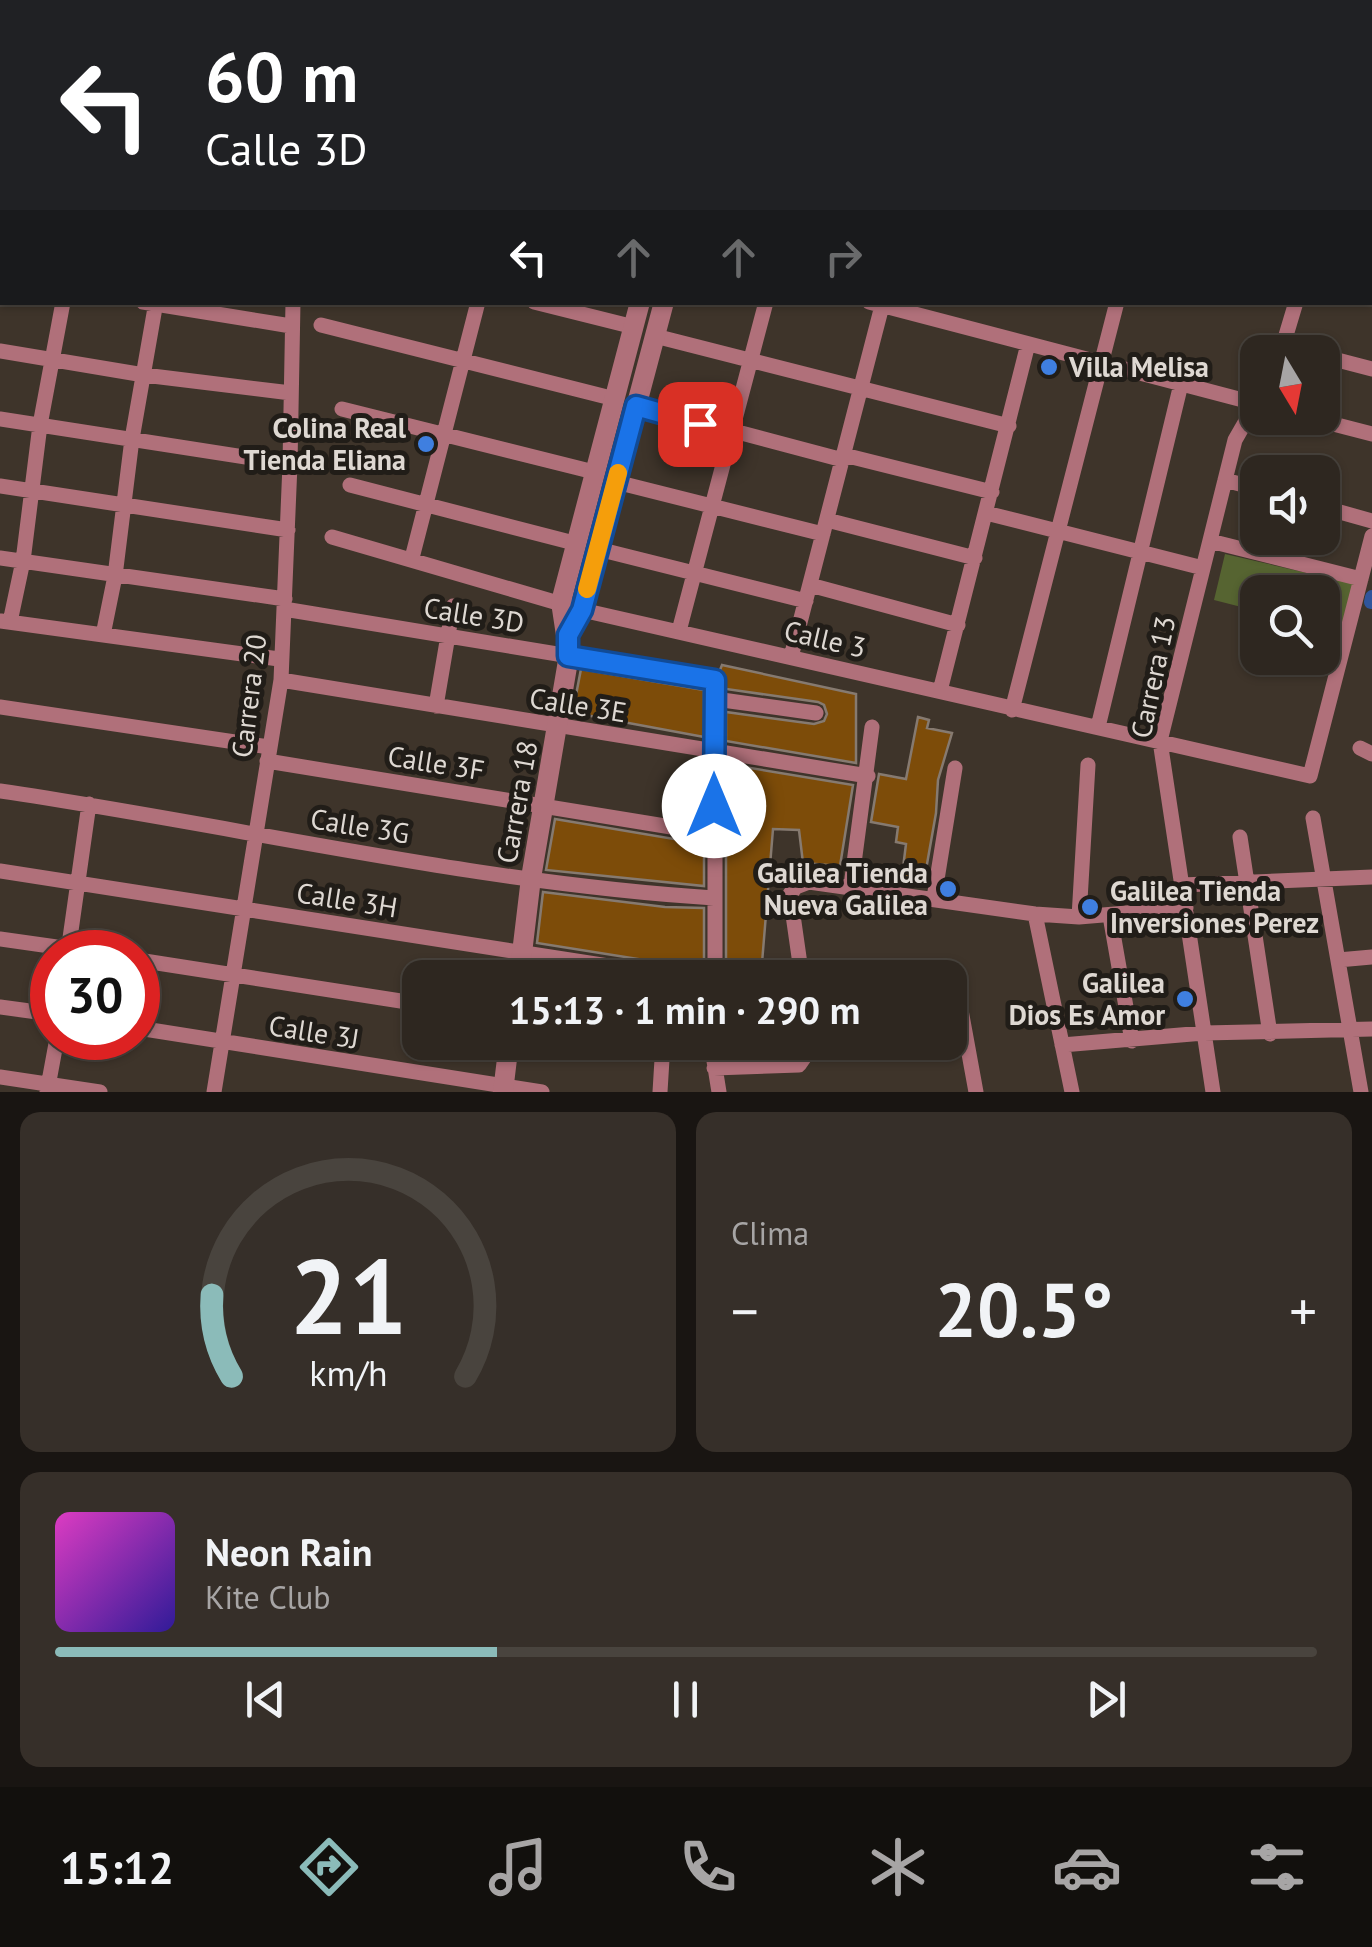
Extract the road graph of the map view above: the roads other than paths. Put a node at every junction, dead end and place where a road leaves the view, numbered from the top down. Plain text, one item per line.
1 (62, 305) edge
2 (152, 305) edge
3 (164, 305) edge
4 (293, 305) edge
5 (477, 305) edge
6 (546, 305) edge
7 (639, 305) edge
8 (663, 305) edge
9 (765, 305) edge
10 (878, 305) edge
11 (882, 305) edge
12 (1116, 305) edge
13 (1295, 305) edge
14 (292, 326) junction
15 (321, 326) dead end
16 (634, 327) junction
17 (1286, 335) edge
18 (655, 336) junction
19 (1028, 344) junction
20 (0, 351) edge
21 (53, 359) junction
22 (464, 361) junction
23 (751, 361) junction
24 (1340, 361) edge
25 (1101, 363) junction
26 (1372, 369) edge
27 (144, 375) junction
28 (1181, 384) junction
29 (861, 390) junction
30 (291, 393) junction
31 (1240, 398) edge
32 (615, 399) junction
33 (636, 406) junction
34 (342, 409) dead end
35 (0, 419) edge
36 (40, 425) junction
37 (1009, 426) junction
38 (1340, 426) edge
39 (1240, 431) edge
40 (732, 433) junction
41 (1372, 434) edge
42 (444, 435) junction
43 (132, 439) junction
44 (602, 440) junction
45 (625, 446) junction
46 (844, 458) junction
47 (290, 464) junction
48 (594, 472) junction
49 (1225, 480) junction
50 (616, 482) junction
51 (1240, 484) edge
52 (0, 486) edge
53 (350, 486) dead end
54 (32, 491) junction
55 (992, 492) junction
56 (124, 506) junction
57 (712, 506) junction
58 (426, 507) junction
59 (1340, 512) edge
60 (986, 513) junction
61 (1372, 521) edge
62 (825, 527) junction
63 (288, 530) junction
64 (1058, 531) junction
65 (1372, 536) edge
66 (332, 537) dead end
67 (1210, 542) junction
68 (574, 544) junction
69 (598, 549) junction
70 (1140, 553) junction
71 (0, 558) edge
72 (412, 558) junction
73 (974, 558) junction
74 (23, 560) junction
75 (1203, 568) junction
76 (694, 573) junction
77 (115, 576) junction
78 (1361, 579) junction
79 (808, 593) junction
80 (561, 602) junction
81 (284, 604) junction
82 (454, 606) dead end
83 (582, 610) junction
84 (5, 622) edge
85 (958, 625) junction
86 (679, 631) junction
87 (103, 636) junction
88 (449, 637) junction
89 (568, 645) junction
90 (791, 658) junction
91 (279, 659) junction
92 (281, 680) junction
93 (940, 691) junction
94 (715, 699) junction
95 (436, 706) junction
96 (0, 708) edge
97 (1012, 710) junction
98 (816, 713) dead end
99 (557, 727) junction
100 (872, 727) dead end
101 (1098, 728) junction
102 (1160, 741) junction
103 (714, 752) junction
104 (268, 754) junction
105 (1088, 765) dead end
106 (955, 768) dead end
107 (868, 776) junction
108 (0, 791) edge
109 (89, 804) junction
110 (545, 805) junction
111 (1313, 818) dead end
112 (254, 834) junction
113 (714, 834) junction
114 (1240, 838) dead end
115 (0, 871) edge
116 (1372, 877) edge
117 (531, 878) junction
118 (1324, 879) junction
119 (1248, 882) junction
120 (79, 883) junction
121 (1182, 885) junction
122 (851, 886) junction
123 (714, 898) junction
124 (934, 898) junction
125 (242, 908) junction
126 (1186, 908) junction
127 (1035, 914) junction
128 (1110, 916) junction
129 (1078, 917) junction
130 (71, 930) edge
131 (0, 939) edge
132 (30, 944) edge
133 (523, 951) junction
134 (1372, 956) edge
135 (522, 960) edge
136 (577, 960) edge
137 (715, 960) edge
138 (799, 960) edge
139 (1338, 960) junction
140 (160, 963) edge
141 (234, 975) junction
142 (402, 1001) edge
143 (0, 1007) edge
144 (30, 1011) edge
145 (1372, 1029) edge
146 (1351, 1030) junction
147 (160, 1032) edge
148 (1204, 1033) junction
149 (1270, 1034) junction
150 (967, 1039) edge
151 (1132, 1041) junction
152 (223, 1042) junction
153 (1062, 1044) junction
154 (52, 1060) edge
155 (507, 1060) edge
156 (661, 1060) edge
157 (714, 1060) edge
158 (802, 1060) edge
159 (714, 1068) junction
160 (0, 1077) edge
161 (48, 1088) edge
162 (503, 1089) edge
163 (100, 1092) edge
164 (214, 1092) edge
165 (542, 1092) edge
166 (660, 1092) edge
167 (718, 1092) edge
168 (976, 1092) edge
169 (1072, 1092) edge
170 (1213, 1092) edge
171 (1361, 1092) edge

1 - 21 street
2 - 27 street
3 - 14 street
4 - 14 street, Carrera 20
5 - 22 street
6 - 16 street
7 - 16 street, Carrera 18
8 - 18 street, Carrera 18
9 - 23 street
10 - 29 street
11 - 19 street
12 - 25 street
13 - 17 street
14 - 30 street, Carrera 20
15 - 22 street
16 - 32 street, Carrera 18
18 - 23 street
18 - 33 street, Carrera 18
19 - 25 street
19 - 37 street
20 - 21 street
21 - 27 street
21 - 36 street
22 - 32 street
22 - 42 street
23 - 29 street
23 - 40 street
24 - 26 street
25 - 28 street
25 - 64 street
27 - 30 street
27 - 43 street
28 - 31 street
28 - 70 street
29 - 37 street
29 - 46 street
30 - 47 street, Carrera 20
32 - 44 street, Carrera 18
33 - 40 street
33 - 45 street, Carrera 18
34 - 42 street
35 - 36 street
36 - 43 street
36 - 54 street
37 - 55 street
38 - 41 street
39 - 49 street, Carrera 13
40 - 46 street
40 - 57 street
42 - 48 street
42 - 58 street
43 - 47 street
43 - 56 street
44 - 45 street
44 - 48 street, Carrera 18
45 - 50 street, Carrera 18
46 - 55 street
46 - 62 street
47 - 63 street, Carrera 20
48 - 68 street, Carrera 18
49 - 51 street
49 - 67 street, Carrera 13
50 - 57 street
50 - 69 street, Carrera 18
52 - 54 street
53 - 58 street
54 - 56 street
54 - 74 street
55 - 60 street
56 - 63 street
56 - 77 street
57 - 62 street
57 - 76 street
58 - 68 street
58 - 72 street
59 - 61 street
60 - 64 street
60 - 73 street
62 - 73 street
62 - 79 street
63 - 81 street, Carrera 20
64 - 70 street
64 - 97 street
65 - 78 street
66 - 72 street, Calle 3
67 - 75 street, Carrera 13
67 - 78 street
68 - 80 street, Carrera 18
69 - 76 street
69 - 83 street, Carrera 18
70 - 75 street
70 - 101 street
71 - 74 street, Calle 3D
72 - 80 street, Calle 3
73 - 85 street
74 - 77 street, Calle 3D
74 - 84 street
75 - 102 street, Carrera 13
76 - 79 street
76 - 86 street
77 - 81 street, Calle 3D
77 - 87 street
78 - 102 street, Calle 3
79 - 85 street
79 - 90 street
80 - 83 street, Calle 3
80 - 89 street, Carrera 18
81 - 88 street, Calle 3D
81 - 91 street, Carrera 20
82 - 88 street
83 - 86 street, Calle 3
83 - 89 street, Carrera 18
84 - 87 street
85 - 93 street
86 - 90 street, Calle 3
87 - 91 street
88 - 89 street, Calle 3D
88 - 95 street
89 - 94 street, Calle 3D
89 - 99 street, Carrera 18
90 - 93 street, Calle 3
91 - 92 street, Carrera 20
92 - 95 street, Calle 3E
92 - 104 street, Carrera 20
93 - 97 street, Calle 3
94 - 98 street
94 - 103 street
95 - 99 street, Calle 3E
96 - 104 street, Calle 3F
97 - 101 street, Calle 3
99 - 103 street, Calle 3E
99 - 110 street, Carrera 18
100 - 107 street
101 - 102 street, Calle 3
102 - 121 street, Carrera 13
103 - 107 street, Calle 3E
103 - 113 street
104 - 110 street, Calle 3F
104 - 112 street, Carrera 20
105 - 129 street
106 - 124 street
107 - 122 street
108 - 109 street, Calle 3G
109 - 112 street, Calle 3G
109 - 120 street
110 - 113 street, Calle 3F
110 - 117 street, Carrera 18
111 - 118 street
112 - 117 street, Calle 3G
112 - 125 street, Carrera 20
113 - 123 street
114 - 119 street
115 - 120 street, Calle 3H
116 - 118 street
117 - 123 street, Calle 3G
117 - 133 street, Carrera 18
118 - 119 street
118 - 139 street
119 - 121 street
119 - 149 street
120 - 125 street, Calle 3H
120 - 130 street
121 - 126 street, Carrera 13
122 - 124 street
122 - 138 street
123 - 137 street
124 - 127 street
125 - 133 street, Calle 3H
125 - 141 street, Carrera 20
126 - 128 street
126 - 148 street, Carrera 13
127 - 129 street
127 - 153 street
128 - 129 street
128 - 151 street
131 - 132 street
133 - 135 street, Carrera 18
133 - 136 street, Calle 3H
134 - 139 street
139 - 146 street
140 - 141 street
141 - 142 street
141 - 152 street, Carrera 20
143 - 144 street
145 - 146 street
146 - 149 street
146 - 171 street
147 - 152 street, Calle 3J
148 - 149 street
148 - 151 street
148 - 170 street, Carrera 13
150 - 168 street
151 - 153 street
152 - 162 street, Calle 3J
152 - 164 street, Carrera 20
153 - 169 street
154 - 161 street
155 - 162 street
156 - 166 street
157 - 159 street
158 - 159 street
159 - 167 street
160 - 161 street
161 - 163 street
162 - 165 street, Calle 3J

